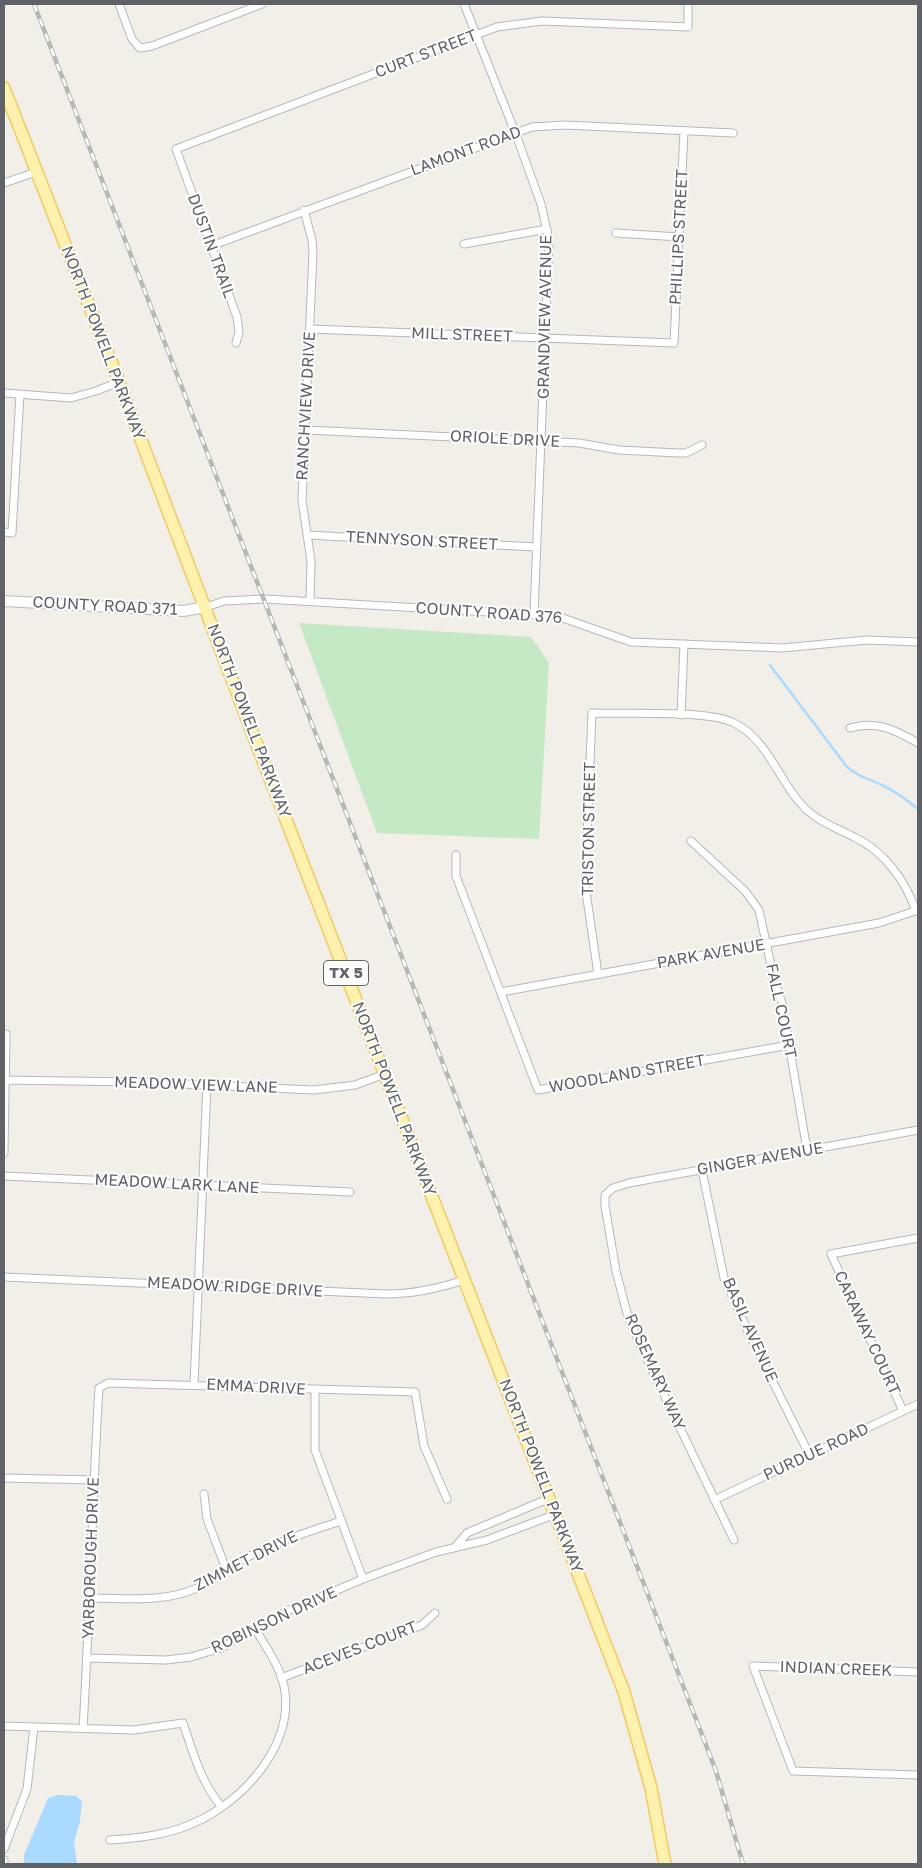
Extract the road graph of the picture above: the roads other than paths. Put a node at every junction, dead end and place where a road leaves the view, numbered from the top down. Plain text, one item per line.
1 (118, 4) edge
2 (262, 4) edge
3 (464, 4) edge
4 (688, 4) edge
5 (476, 34) junction
6 (4, 88) edge
7 (684, 131) junction
8 (515, 132) junction
9 (733, 133) dead end
10 (176, 149) joint
11 (36, 172) junction
12 (4, 183) edge
13 (304, 210) junction
14 (547, 229) junction
15 (616, 233) dead end
16 (679, 237) junction
17 (464, 244) dead end
18 (211, 246) junction
19 (310, 329) junction
20 (546, 339) junction
21 (236, 343) dead end
22 (674, 343) joint
23 (120, 382) junction
24 (4, 393) edge
25 (20, 394) junction
26 (306, 430) junction
27 (542, 442) junction
28 (702, 445) dead end
29 (4, 532) edge
30 (307, 535) junction
31 (536, 546) junction
32 (4, 601) edge
33 (310, 601) junction
34 (206, 607) junction
35 (534, 614) junction
36 (918, 642) edge
37 (684, 644) junction
38 (681, 715) junction
39 (850, 728) dead end
40 (918, 743) edge
41 (690, 841) dead end
42 (456, 855) dead end
43 (917, 910) edge
44 (766, 944) junction
45 (598, 974) junction
46 (501, 992) junction
47 (6, 1034) dead end
48 (790, 1045) junction
49 (385, 1074) junction
50 (5, 1080) edge
51 (207, 1085) junction
52 (918, 1130) edge
53 (807, 1150) junction
54 (4, 1153) edge
55 (702, 1170) junction
56 (4, 1176) edge
57 (202, 1185) junction
58 (350, 1192) dead end
59 (605, 1195) joint
60 (918, 1238) edge
61 (4, 1277) edge
62 (464, 1280) junction
63 (199, 1286) junction
64 (194, 1384) junction
65 (99, 1388) joint
66 (315, 1390) junction
67 (918, 1404) edge
68 (903, 1412) junction
69 (809, 1454) junction
70 (4, 1478) edge
71 (93, 1480) junction
72 (204, 1494) dead end
73 (550, 1498) junction
74 (447, 1499) dead end
75 (714, 1500) junction
76 (556, 1514) junction
77 (341, 1521) junction
78 (734, 1540) dead end
79 (455, 1547) junction
80 (226, 1569) junction
81 (363, 1579) junction
82 (91, 1598) junction
83 (435, 1613) dead end
84 (256, 1630) junction
85 (88, 1658) junction
86 (918, 1672) edge
87 (281, 1678) junction
88 (4, 1726) edge
89 (34, 1727) junction
90 (83, 1728) junction
91 (918, 1775) edge
92 (222, 1806) junction
93 (110, 1840) dead end
94 (4, 1849) edge
95 (4, 1860) edge
96 (4, 1864) edge
97 (665, 1864) edge

1 - 2 street
3 - 5 street, GRANDVIEW AVENUE
4 - 5 street, CURT STREET
5 - 8 street, GRANDVIEW AVENUE
5 - 10 street, CURT STREET
6 - 11 main road, NORTH POWELL PARKWAY / TX 5
7 - 8 street, LAMONT ROAD
7 - 9 street, LAMONT ROAD
7 - 16 street, PHILLIPS STREET
8 - 13 street, LAMONT ROAD
8 - 14 street, GRANDVIEW AVENUE
10 - 18 street, DUSTIN TRAIL
11 - 12 street
11 - 23 main road, NORTH POWELL PARKWAY / TX 5
13 - 18 street, LAMONT ROAD
13 - 19 street, RANCHVIEW DRIVE
14 - 17 street
14 - 20 street, GRANDVIEW AVENUE
15 - 16 street
16 - 22 street, PHILLIPS STREET
18 - 21 street, DUSTIN TRAIL
19 - 20 street, MILL STREET
19 - 26 street, RANCHVIEW DRIVE
20 - 22 street, MILL STREET
20 - 27 street, GRANDVIEW AVENUE
23 - 25 street
23 - 34 main road, NORTH POWELL PARKWAY / TX 5
24 - 25 street
25 - 29 street
26 - 27 street, ORIOLE DRIVE
26 - 30 street, RANCHVIEW DRIVE
27 - 28 street, ORIOLE DRIVE
27 - 31 street, GRANDVIEW AVENUE
30 - 31 street, TENNYSON STREET
30 - 33 street, RANCHVIEW DRIVE
31 - 35 street, GRANDVIEW AVENUE
32 - 34 street, COUNTY ROAD 371
33 - 34 street, COUNTY ROAD 376
33 - 35 street, COUNTY ROAD 376
34 - 49 main road, NORTH POWELL PARKWAY / TX 5
35 - 37 street, COUNTY ROAD 376
36 - 37 street, COUNTY ROAD 376
37 - 38 street
38 - 43 street
38 - 45 street, TRISTON STREET
39 - 40 street
41 - 44 street, FALL COURT
42 - 46 street
43 - 44 street, PARK AVENUE
44 - 45 street, PARK AVENUE
44 - 48 street, FALL COURT
45 - 46 street, PARK AVENUE
46 - 48 street, WOODLAND STREET
47 - 50 street
48 - 53 street, FALL COURT
49 - 51 street, MEADOW VIEW LANE
49 - 62 main road, NORTH POWELL PARKWAY / TX 5
50 - 51 street, MEADOW VIEW LANE
50 - 54 street
51 - 57 street
52 - 53 street, GINGER AVENUE
53 - 55 street, GINGER AVENUE
55 - 59 street, GINGER AVENUE
55 - 69 street, BASIL AVENUE
56 - 57 street, MEADOW LARK LANE
57 - 58 street, MEADOW LARK LANE
57 - 63 street
59 - 75 street, ROSEMARY WAY
60 - 68 street, CARAWAY COURT
61 - 63 street, MEADOW RIDGE DRIVE
62 - 63 street, MEADOW RIDGE DRIVE
62 - 73 main road, NORTH POWELL PARKWAY / TX 5
63 - 64 street
64 - 65 street, EMMA DRIVE
64 - 66 street, EMMA DRIVE
65 - 71 street, YARBOROUGH DRIVE
66 - 74 street, EMMA DRIVE
66 - 77 street
67 - 68 street, PURDUE ROAD
68 - 69 street, PURDUE ROAD
69 - 75 street, PURDUE ROAD
70 - 71 street
71 - 82 street, YARBOROUGH DRIVE
72 - 80 street
73 - 76 main road, NORTH POWELL PARKWAY / TX 5
73 - 79 street, ROBINSON DRIVE
75 - 78 street, ROSEMARY WAY
76 - 79 street, ROBINSON DRIVE
76 - 97 main road, NORTH POWELL PARKWAY / TX 5
77 - 80 street, ZIMMET DRIVE
77 - 81 street
79 - 81 street, ROBINSON DRIVE
80 - 82 street, ZIMMET DRIVE
81 - 84 street, ROBINSON DRIVE
82 - 85 street, YARBOROUGH DRIVE
83 - 87 street, ACEVES COURT
84 - 85 street, ROBINSON DRIVE
84 - 87 street
85 - 90 street, YARBOROUGH DRIVE
86 - 91 street, INDIAN CREEK
87 - 92 street
88 - 89 street
89 - 90 street
89 - 94 street
90 - 92 street
92 - 93 street
95 - 96 street

